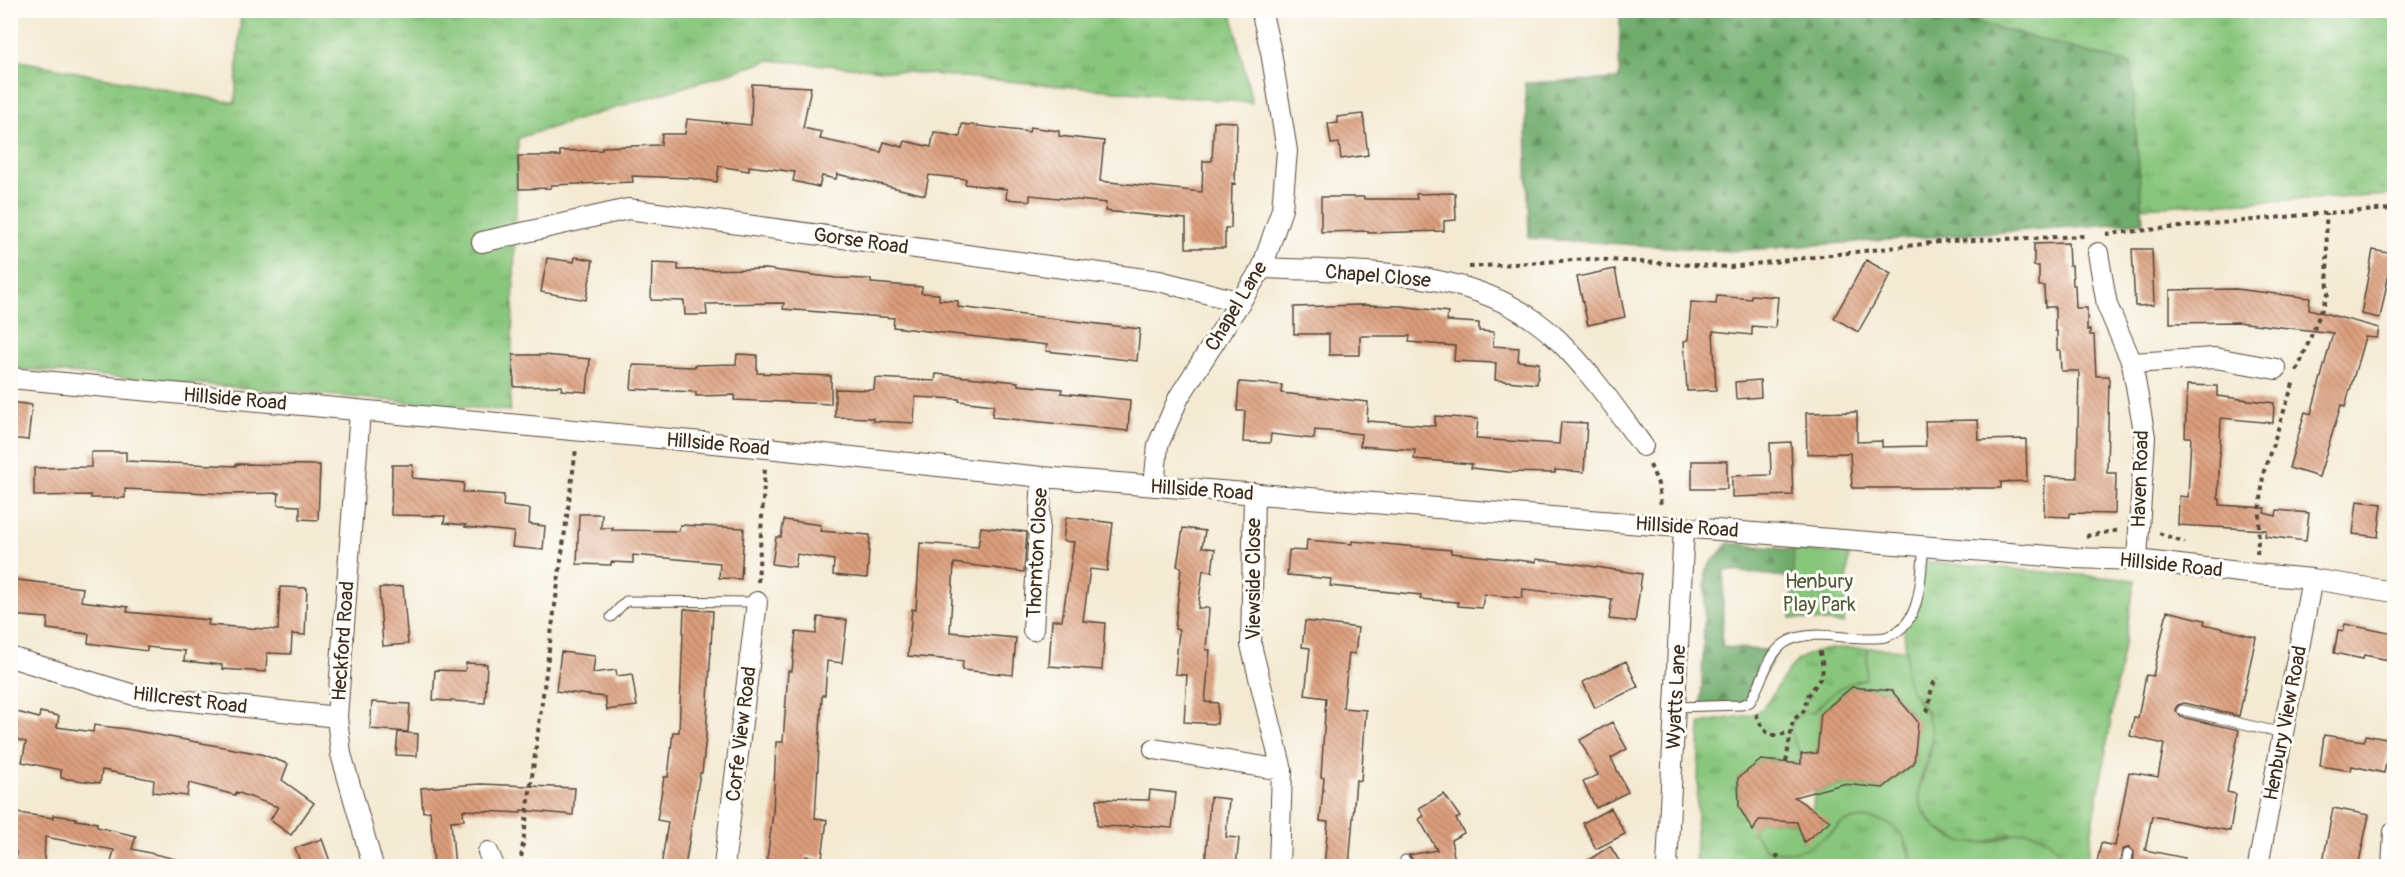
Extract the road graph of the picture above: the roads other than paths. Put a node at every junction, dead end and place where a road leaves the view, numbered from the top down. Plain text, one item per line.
1 (1261, 10) edge
2 (482, 243) dead end
3 (2095, 244) road end
4 (1262, 268) junction
5 (1240, 302) junction
6 (2132, 363) junction
7 (2276, 369) dead end
8 (10, 378) edge
9 (360, 411) junction
10 (1643, 446) road end
11 (1042, 477) junction
12 (1154, 486) junction
13 (1254, 493) junction
14 (1684, 527) junction
15 (1924, 546) junction
16 (2137, 560) junction
17 (2312, 579) junction
18 (2394, 591) edge
19 (757, 602) joint
20 (611, 617) dead end
21 (1033, 630) dead end
22 (10, 657) edge
23 (1675, 707) junction
24 (2182, 710) dead end
25 (337, 717) junction
26 (2283, 733) junction
27 (1154, 749) dead end
28 (1282, 770) junction
29 (2394, 832) edge
30 (2128, 854) dead end
31 (374, 867) edge
32 (724, 867) edge
33 (1279, 867) edge
34 (1667, 867) edge
35 (2126, 867) edge
36 (2258, 867) edge
37 (2392, 867) edge

1 - 4 street, Chapel Lane
2 - 5 street, Gorse Road
3 - 6 street, Haven Road
4 - 5 street, Chapel Lane
4 - 10 street, Chapel Close
5 - 12 street, Chapel Lane
6 - 7 street
6 - 16 street, Haven Road
8 - 9 street, Hillside Road
9 - 11 street, Hillside Road
9 - 25 street, Heckford Road
11 - 12 street, Hillside Road
11 - 21 street, Thornton Close
12 - 13 street, Hillside Road
13 - 14 street, Hillside Road
13 - 28 street, Viewside Close
14 - 15 street, Hillside Road
14 - 23 street, Wyatts Lane
15 - 16 street, Hillside Road
15 - 23 lane
16 - 17 street, Hillside Road
17 - 18 street, Hillside Road
17 - 26 street, Henbury View Road
19 - 20 lane
19 - 32 street, Corfe View Road
22 - 25 street, Hillcrest Road
23 - 34 street, Wyatts Lane
24 - 26 lane
25 - 31 street, Heckford Road
26 - 36 street, Henbury View Road
27 - 28 street
28 - 33 street, Viewside Close
29 - 37 street
30 - 35 lane

